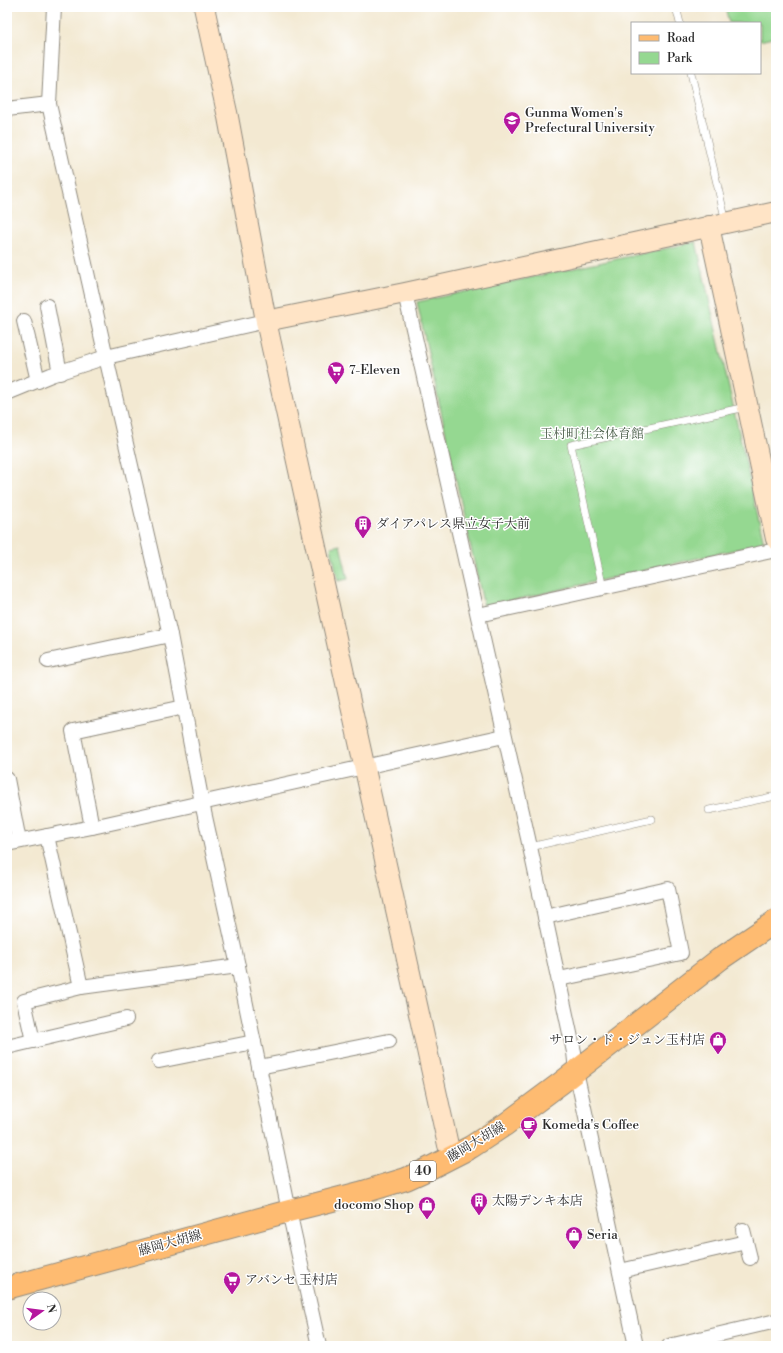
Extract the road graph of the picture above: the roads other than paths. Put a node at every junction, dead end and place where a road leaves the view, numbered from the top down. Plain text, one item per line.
1 (54, 7) edge
2 (204, 7) edge
3 (676, 7) edge
4 (680, 22) edge
5 (691, 74) edge
6 (49, 104) junction
7 (7, 109) edge
8 (776, 212) edge
9 (718, 224) junction
10 (405, 292) junction
11 (47, 306) dead end
12 (24, 321) dead end
13 (266, 321) junction
14 (106, 357) junction
15 (60, 372) junction
16 (38, 381) junction
17 (7, 394) edge
18 (748, 406) junction
19 (776, 539) edge
20 (776, 550) edge
21 (603, 588) junction
22 (478, 615) junction
23 (170, 635) junction
24 (48, 661) dead end
25 (184, 707) junction
26 (504, 736) junction
27 (364, 767) junction
28 (7, 779) edge
29 (776, 796) edge
30 (202, 802) junction
31 (709, 810) dead end
32 (652, 819) dead end
33 (92, 827) junction
34 (47, 836) junction
35 (13, 843) edge
36 (530, 847) junction
37 (545, 917) junction
38 (776, 921) edge
39 (238, 966) junction
40 (559, 979) junction
41 (81, 987) junction
42 (126, 1019) dead end
43 (33, 1041) junction
44 (389, 1041) dead end
45 (254, 1042) junction
46 (7, 1047) edge
47 (159, 1062) dead end
48 (259, 1067) junction
49 (576, 1071) junction
50 (453, 1156) junction
51 (288, 1210) junction
52 (750, 1258) dead end
53 (620, 1271) junction
54 (7, 1288) edge
55 (776, 1321) edge
56 (319, 1346) edge
57 (636, 1346) edge
58 (669, 1346) edge

1 - 6 street
2 - 13 street
3 - 4 lane
5 - 9 lane
6 - 7 street
6 - 14 street
8 - 9 street
9 - 10 street
9 - 18 street
10 - 13 street
10 - 22 street
11 - 15 street
12 - 16 street
13 - 14 street
13 - 27 street
14 - 15 street
14 - 23 street
15 - 16 street
16 - 17 street
18 - 19 street
18 - 21 lane
20 - 21 street
21 - 22 street
22 - 26 street
23 - 24 street
23 - 25 street
25 - 30 street
25 - 33 street
26 - 27 street
26 - 36 street
27 - 30 street
27 - 50 street
28 - 35 street
29 - 31 lane
30 - 33 street
30 - 39 street
32 - 36 lane
33 - 34 street
34 - 35 street
34 - 41 street
36 - 37 street
37 - 40 street
37 - 40 street
38 - 49 main road, 藤岡大胡線 / 40
39 - 41 street
39 - 45 street
40 - 49 street
41 - 43 street
42 - 43 street
43 - 46 street
44 - 48 street
45 - 47 street
45 - 48 street
48 - 51 street
49 - 50 main road, 藤岡大胡線 / 40
49 - 53 street
50 - 51 main road, 藤岡大胡線 / 40
51 - 54 main road, 藤岡大胡線 / 40
51 - 56 street
52 - 53 street
53 - 57 street
55 - 58 street

